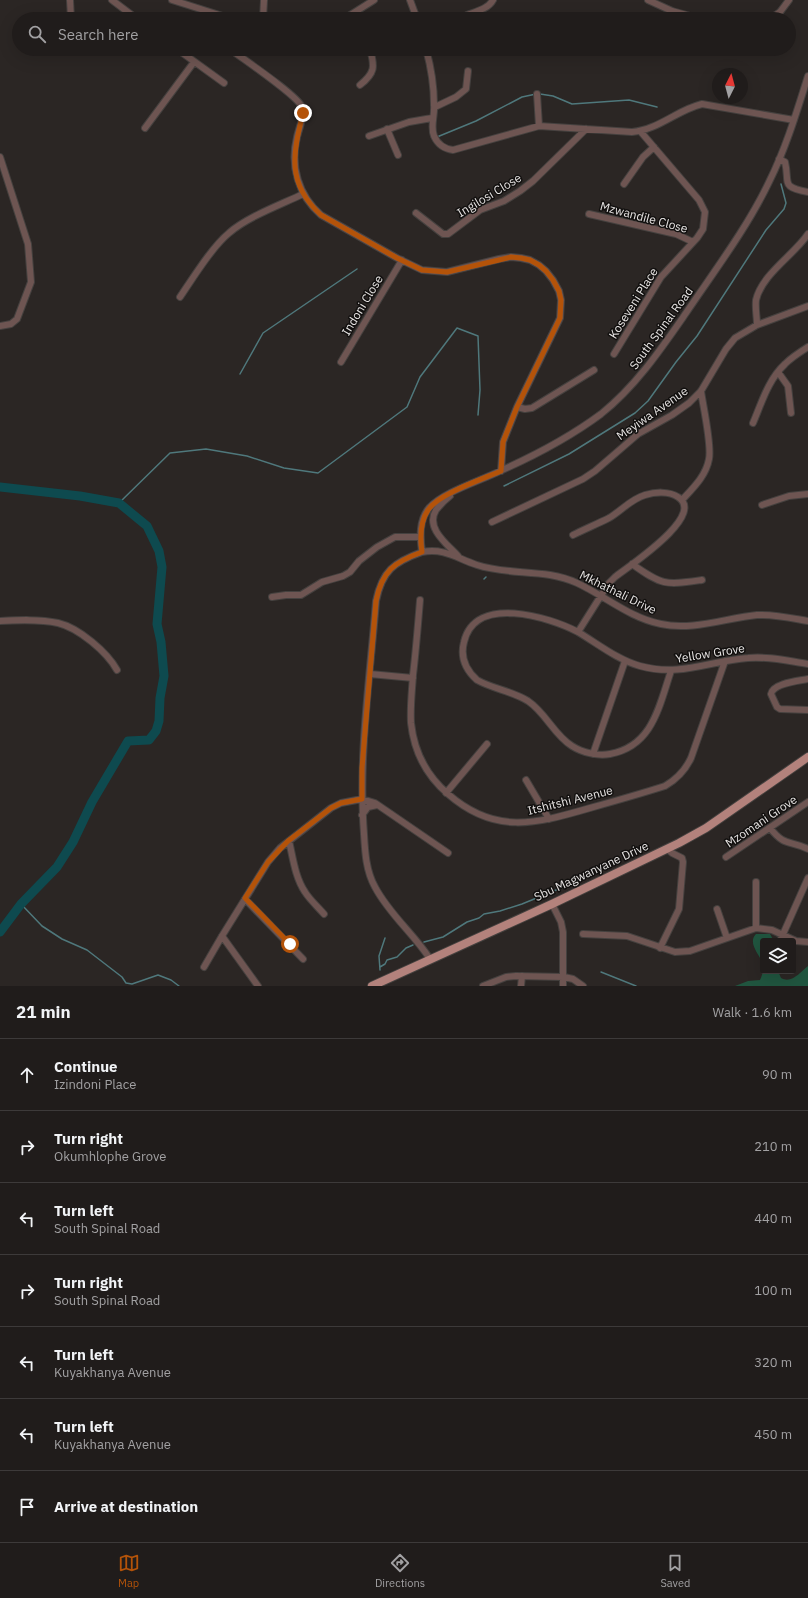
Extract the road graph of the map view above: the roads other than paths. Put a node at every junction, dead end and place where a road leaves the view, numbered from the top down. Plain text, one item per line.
1 (70, 0) edge
2 (112, 0) edge
3 (172, 0) edge
4 (264, 0) edge
5 (374, 0) edge
6 (410, 0) edge
7 (493, 0) edge
8 (648, 0) edge
9 (789, 0) edge
10 (71, 12) edge
11 (124, 12) edge
12 (205, 12) edge
13 (263, 12) edge
14 (357, 12) edge
15 (414, 12) edge
16 (474, 12) edge
17 (676, 12) edge
18 (780, 12) edge
19 (186, 56) edge
20 (239, 56) edge
21 (371, 56) edge
22 (427, 56) edge
23 (194, 62) junction
24 (468, 71) dead end
25 (808, 76) edge
26 (224, 83) dead end
27 (360, 85) dead end
28 (537, 94) dead end
29 (434, 107) junction
30 (432, 118) junction
31 (794, 120) junction
32 (539, 126) junction
33 (145, 128) dead end
34 (387, 129) junction
35 (586, 129) junction
36 (641, 132) junction
37 (369, 136) dead end
38 (654, 147) junction
39 (398, 155) dead end
40 (0, 157) edge
41 (779, 159) junction
42 (624, 184) dead end
43 (808, 192) edge
44 (303, 194) junction
45 (416, 213) dead end
46 (589, 214) dead end
47 (808, 234) edge
48 (693, 242) junction
49 (402, 260) junction
50 (180, 297) dead end
51 (808, 306) edge
52 (757, 325) junction
53 (0, 326) edge
54 (808, 347) edge
55 (614, 354) dead end
56 (341, 362) dead end
57 (594, 370) dead end
58 (778, 372) junction
59 (701, 391) junction
60 (517, 407) junction
61 (791, 413) dead end
62 (753, 423) dead end
63 (501, 471) junction
64 (454, 492) junction
65 (808, 494) edge
66 (682, 500) junction
67 (762, 505) dead end
68 (492, 522) dead end
69 (573, 534) dead end
70 (420, 536) junction
71 (422, 552) junction
72 (459, 558) junction
73 (632, 564) junction
74 (702, 580) dead end
75 (601, 595) junction
76 (272, 598) dead end
77 (420, 600) dead end
78 (0, 621) edge
79 (808, 621) edge
80 (578, 632) junction
81 (625, 661) junction
82 (725, 662) junction
83 (805, 663) edge
84 (118, 670) dead end
85 (671, 671) junction
86 (370, 674) junction
87 (413, 678) junction
88 (808, 678) edge
89 (808, 710) edge
90 (487, 744) dead end
91 (593, 754) junction
92 (808, 757) edge
93 (526, 780) dead end
94 (446, 793) junction
95 (362, 799) junction
96 (808, 802) edge
97 (379, 804) junction
98 (362, 815) junction
99 (549, 819) junction
100 (770, 828) junction
101 (288, 841) junction
102 (667, 849) junction
103 (808, 849) edge
104 (448, 853) dead end
105 (726, 858) dead end
106 (808, 878) edge
107 (756, 882) dead end
108 (245, 898) junction
109 (552, 904) junction
110 (717, 909) dead end
111 (324, 914) dead end
112 (756, 928) junction
113 (583, 934) dead end
114 (782, 934) junction
115 (222, 936) junction
116 (727, 938) junction
117 (781, 938) edge
118 (808, 942) edge
119 (660, 948) junction
120 (304, 959) dead end
121 (430, 959) junction
122 (204, 967) dead end
123 (522, 976) junction
124 (564, 977) junction
125 (258, 986) edge
126 (372, 986) edge
127 (483, 986) edge
128 (522, 986) edge
129 (563, 986) edge
130 (584, 986) edge

1 - 10 street
2 - 11 street
3 - 12 street
4 - 13 street
5 - 14 street
6 - 15 street
7 - 16 street
8 - 17 street
9 - 18 street
19 - 23 street
20 - 44 street
21 - 27 street
22 - 29 street
23 - 26 street
23 - 33 street
24 - 29 street
25 - 31 street, South Spinal Road
28 - 32 street
29 - 30 street
30 - 32 street
30 - 34 street
31 - 36 street
31 - 41 street, South Spinal Road
32 - 35 street
34 - 37 street
34 - 39 street
35 - 36 street
35 - 45 street, Ingilosi Close
36 - 38 street, Koseveni Place
38 - 42 street
38 - 48 street, Koseveni Place
40 - 53 street
41 - 43 street
41 - 63 street, South Spinal Road
44 - 49 street
44 - 50 street
46 - 48 street, Mzwandile Close
47 - 52 street
48 - 55 street, Koseveni Place
49 - 56 street, Indoni Close
49 - 60 street
51 - 52 street, Meyiwa Avenue
52 - 59 street, Meyiwa Avenue
54 - 58 street
57 - 60 street
58 - 61 street
58 - 62 street
59 - 66 street
59 - 68 street, Meyiwa Avenue
60 - 63 street
63 - 64 street, South Spinal Road
64 - 70 street, South Spinal Road
64 - 72 street
65 - 67 street
66 - 69 street
66 - 73 street
70 - 71 street, South Spinal Road
70 - 76 street
71 - 72 street, Mkhathali Drive
71 - 86 street
72 - 75 street, Mkhathali Drive
73 - 74 street
73 - 75 street
75 - 79 street, Mkhathali Drive
75 - 80 street
77 - 87 street, Itshitshi Avenue
78 - 84 street
80 - 81 street, Yellow Grove
80 - 91 street, Yellow Grove
81 - 85 street, Yellow Grove
81 - 91 street
82 - 83 street, Yellow Grove
82 - 85 street, Yellow Grove
82 - 99 street, Itshitshi Avenue
85 - 91 street
86 - 87 street
86 - 95 street
87 - 94 street, Itshitshi Avenue
88 - 89 street
90 - 94 street
92 - 102 main road, Sbu Magwanyane Drive
93 - 99 street
94 - 99 street, Itshitshi Avenue
95 - 97 street
95 - 98 street
95 - 101 street
96 - 100 street, Mzomani Grove
97 - 98 street
97 - 104 street
98 - 121 street
100 - 103 street
100 - 105 street, Mzomani Grove
101 - 108 street
101 - 111 street
102 - 109 main road, Sbu Magwanyane Drive
102 - 119 street
106 - 114 street
107 - 112 street
108 - 115 street
108 - 120 street
109 - 121 main road, Sbu Magwanyane Drive
109 - 124 street
110 - 116 street
112 - 114 street
112 - 116 street
113 - 119 street
114 - 117 street
114 - 118 street
115 - 122 street
115 - 125 street
116 - 119 street
121 - 126 main road, Sbu Magwanyane Drive
123 - 124 street
123 - 127 street
123 - 128 street
124 - 129 street
124 - 130 street

